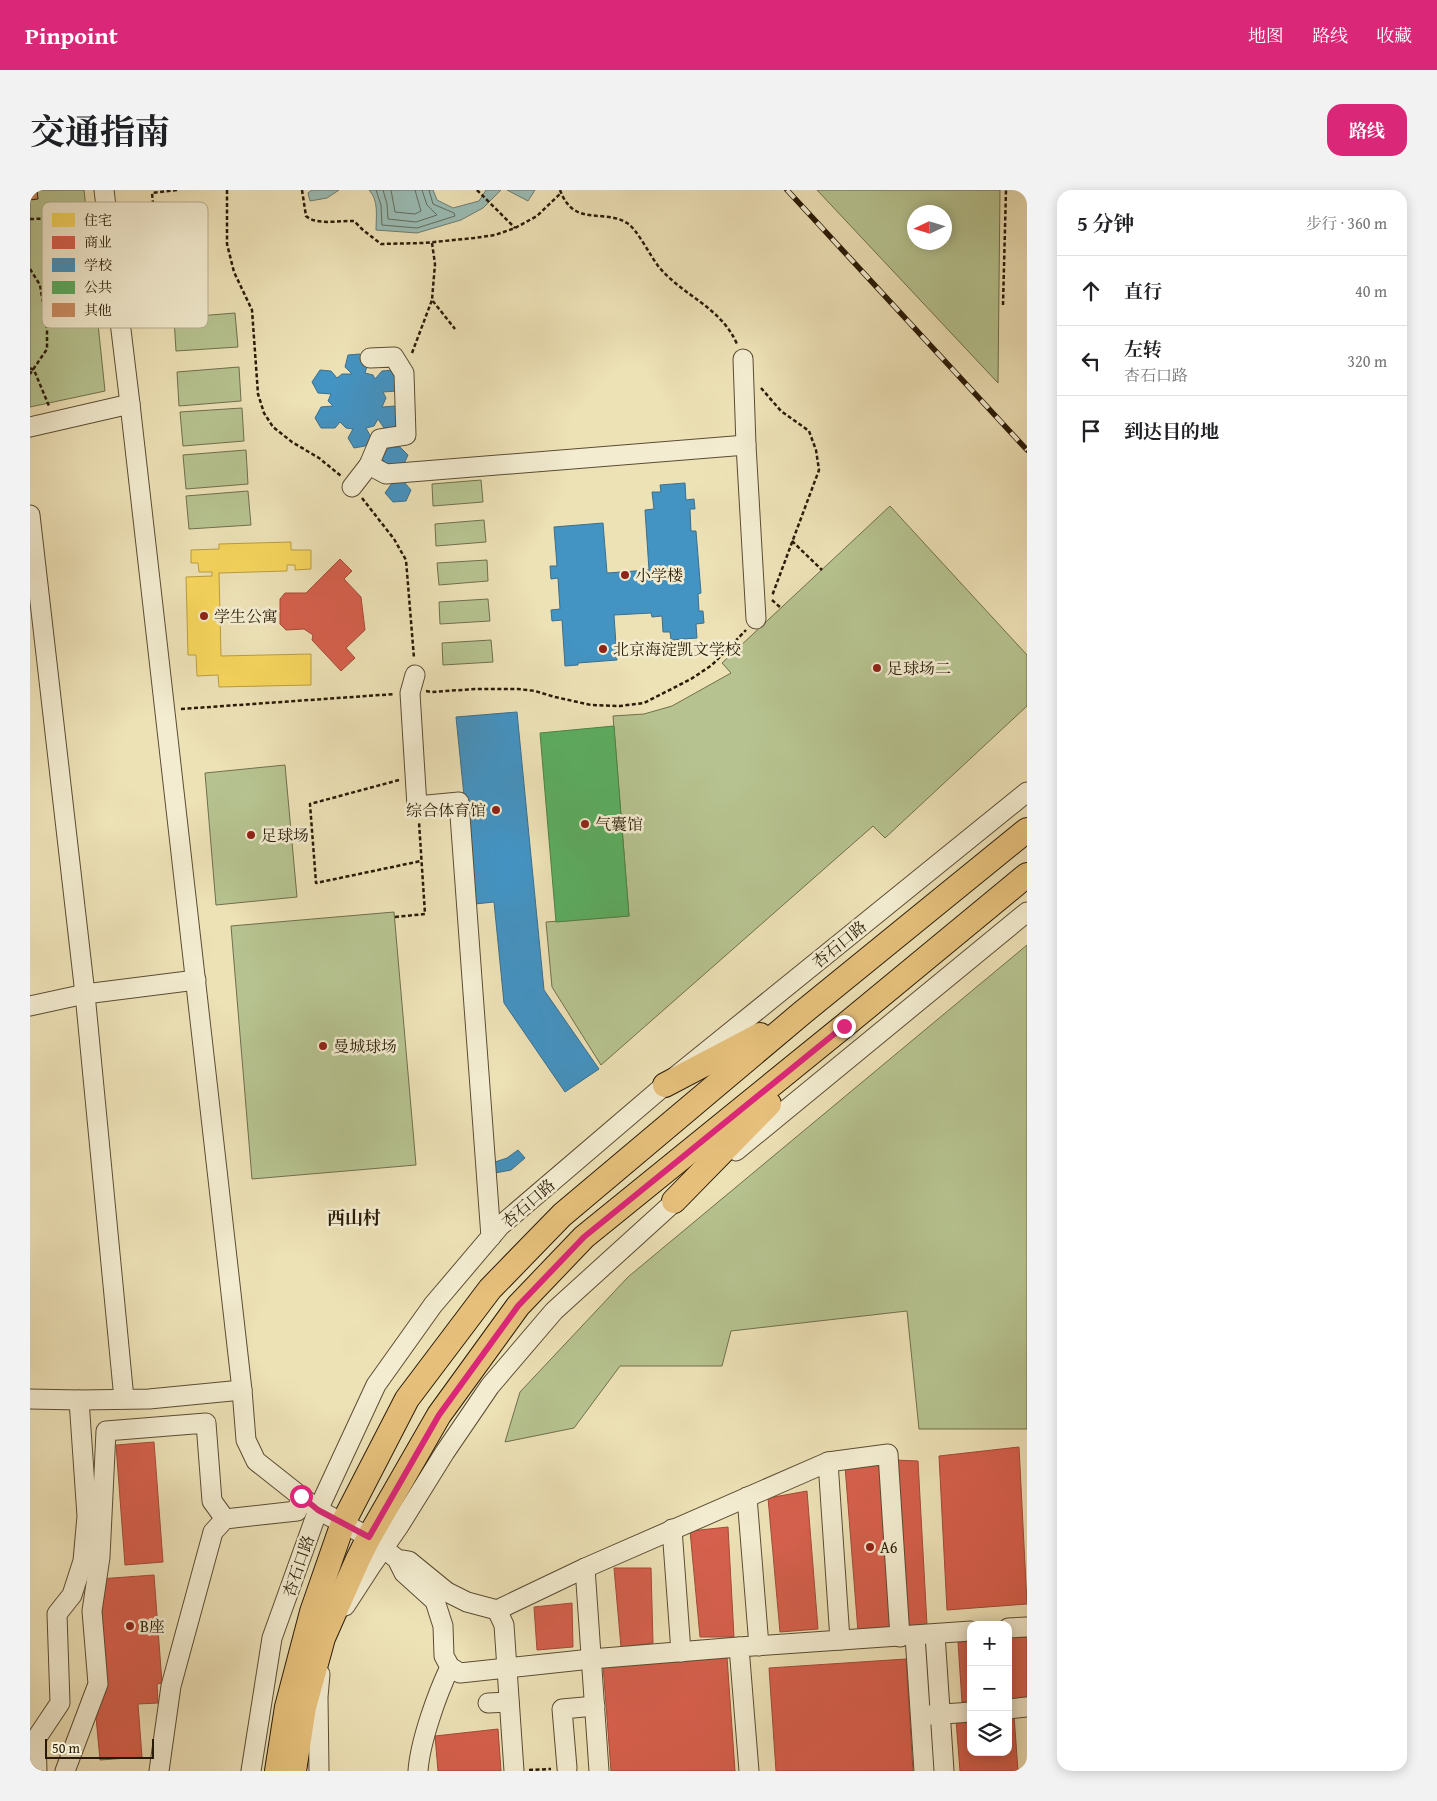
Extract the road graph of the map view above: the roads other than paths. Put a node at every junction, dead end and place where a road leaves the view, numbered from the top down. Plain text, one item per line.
1 (121, 328) edge
2 (370, 358) dead end
3 (743, 359) dead end
4 (130, 404) junction
5 (30, 427) edge
6 (746, 445) junction
7 (369, 465) junction
8 (352, 486) dead end
9 (30, 516) edge
10 (756, 619) dead end
11 (415, 675) dead end
12 (1027, 792) edge
13 (1027, 830) edge
14 (1027, 875) edge
15 (1027, 912) edge
16 (196, 980) junction
17 (85, 994) junction
18 (30, 1006) edge
19 (802, 1013) junction
20 (844, 1026) junction
21 (665, 1085) junction
22 (674, 1201) junction
23 (491, 1237) junction
24 (242, 1390) junction
25 (30, 1399) edge
26 (124, 1399) junction
27 (79, 1400) junction
28 (828, 1462) junction
29 (301, 1496) junction
30 (747, 1497) junction
31 (318, 1510) junction
32 (225, 1518) junction
33 (343, 1523) junction
34 (672, 1530) junction
35 (383, 1548) junction
36 (585, 1568) junction
37 (497, 1610) junction
38 (1027, 1627) edge
39 (1012, 1628) edge
40 (967, 1631) edge
41 (935, 1634) junction
42 (908, 1636) junction
43 (323, 1638) junction
44 (840, 1640) junction
45 (759, 1646) junction
46 (739, 1647) junction
47 (681, 1652) junction
48 (591, 1659) junction
49 (450, 1667) junction
50 (507, 1668) junction
51 (509, 1702) junction
52 (488, 1703) dead end
53 (595, 1706) junction
54 (1027, 1707) edge
55 (1012, 1709) edge
56 (967, 1712) edge
57 (940, 1714) junction
58 (920, 1715) junction
59 (567, 1768) dead end
60 (37, 1771) edge
61 (65, 1771) edge
62 (159, 1771) edge
63 (251, 1771) edge
64 (277, 1771) edge
65 (294, 1771) edge
66 (319, 1771) edge
67 (418, 1771) edge
68 (514, 1771) edge
69 (599, 1771) edge
70 (749, 1771) edge
71 (924, 1771) edge
72 (944, 1771) edge

1 - 4 street
2 - 7 street
3 - 6 street
4 - 5 street
4 - 16 street
6 - 7 street
6 - 10 street
7 - 8 street
9 - 17 street
11 - 23 street
12 - 21 street, 杏石口路
13 - 19 main road, 杏石口路
14 - 20 main road
15 - 22 street
16 - 17 street
16 - 24 street
17 - 18 street
17 - 26 street
19 - 21 main road
19 - 33 main road, 杏石口路
20 - 22 main road
20 - 35 main road
21 - 23 street, 杏石口路
22 - 35 street
23 - 31 street, 杏石口路
24 - 26 street
24 - 29 street
25 - 27 street
26 - 27 street
27 - 60 street
28 - 30 street
28 - 42 street
28 - 44 street
29 - 31 street
29 - 32 street
30 - 34 street
30 - 45 street
31 - 33 street
31 - 63 street, 杏石口路
32 - 61 street
32 - 62 street
33 - 35 street
33 - 64 main road, 杏石口路
34 - 36 street
34 - 47 street
35 - 37 street
35 - 43 main road
35 - 49 street
36 - 37 street
36 - 48 street
37 - 50 street
38 - 39 street
40 - 41 street
41 - 42 street
41 - 57 street
42 - 44 street
42 - 58 street
43 - 65 main road
43 - 66 street
44 - 45 street
45 - 46 street
46 - 47 street
46 - 70 street
47 - 48 street
48 - 50 street
48 - 53 street
49 - 50 street
49 - 67 street
50 - 51 street
51 - 52 street
51 - 68 street
53 - 59 street
53 - 69 street
54 - 55 street
56 - 57 street
57 - 58 street
57 - 72 street
58 - 71 street

